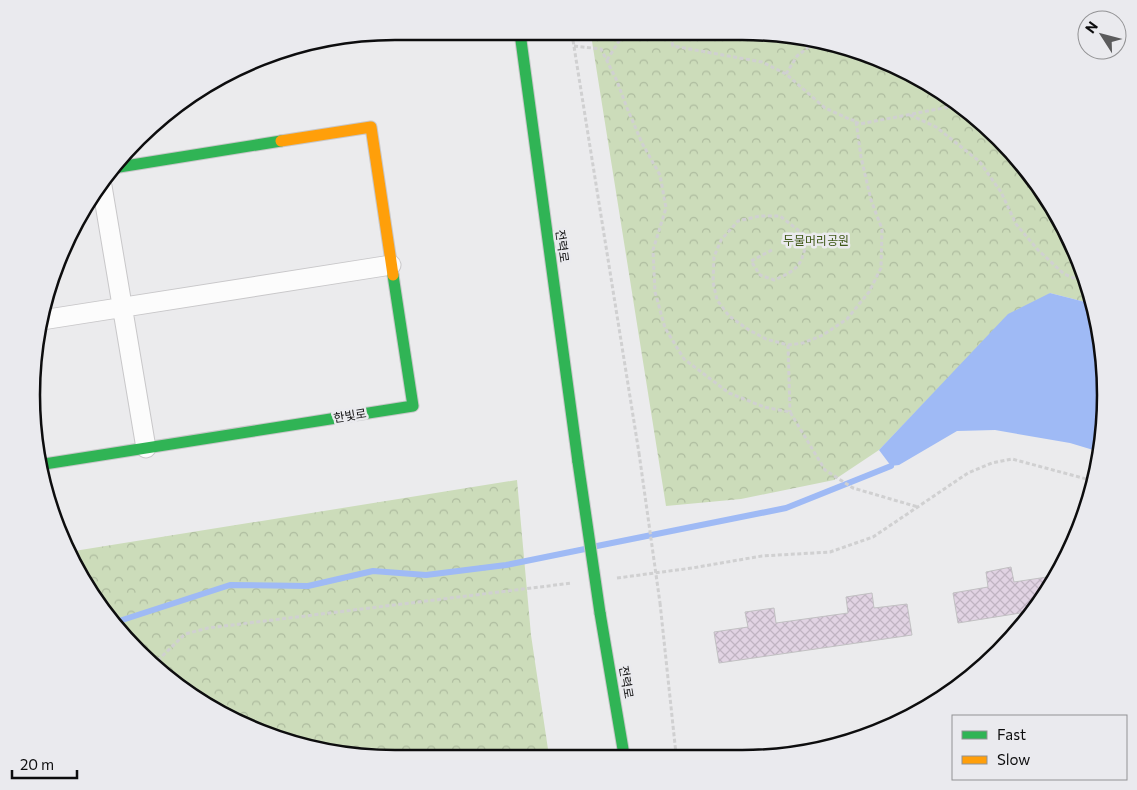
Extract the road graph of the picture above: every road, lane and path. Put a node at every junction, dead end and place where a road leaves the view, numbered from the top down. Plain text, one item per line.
1 (521, 40) edge
2 (573, 40) edge
3 (620, 40) edge
4 (671, 40) edge
5 (574, 46) junction
6 (809, 47) edge
7 (607, 60) junction
8 (786, 74) junction
9 (949, 107) edge
10 (909, 115) junction
11 (849, 119) junction
12 (124, 166) edge
13 (103, 193) edge
14 (772, 250) dead end
15 (391, 265) junction
16 (1077, 280) edge
17 (122, 307) junction
18 (49, 319) edge
19 (788, 345) junction
20 (790, 412) junction
21 (146, 448) junction
22 (47, 464) edge
23 (1087, 479) edge
24 (918, 507) junction
25 (614, 578) dead end
26 (575, 583) dead end
27 (159, 660) edge
28 (623, 750) edge
29 (676, 750) edge

1 - 28 street, 전력로, bridge
2 - 5 path
3 - 7 path
4 - 8 path
5 - 7 path
5 - 29 path, bridge
6 - 8 path
7 - 20 path
8 - 11 path
9 - 10 path
10 - 11 path
10 - 16 path
11 - 19 path
12 - 15 street, 한빛로
13 - 17 street
14 - 19 path
15 - 17 street
15 - 21 street, 한빛로
17 - 18 street
17 - 21 street
19 - 20 path
20 - 24 path
21 - 22 street, 한빛로
23 - 24 path
24 - 25 path
26 - 27 path

